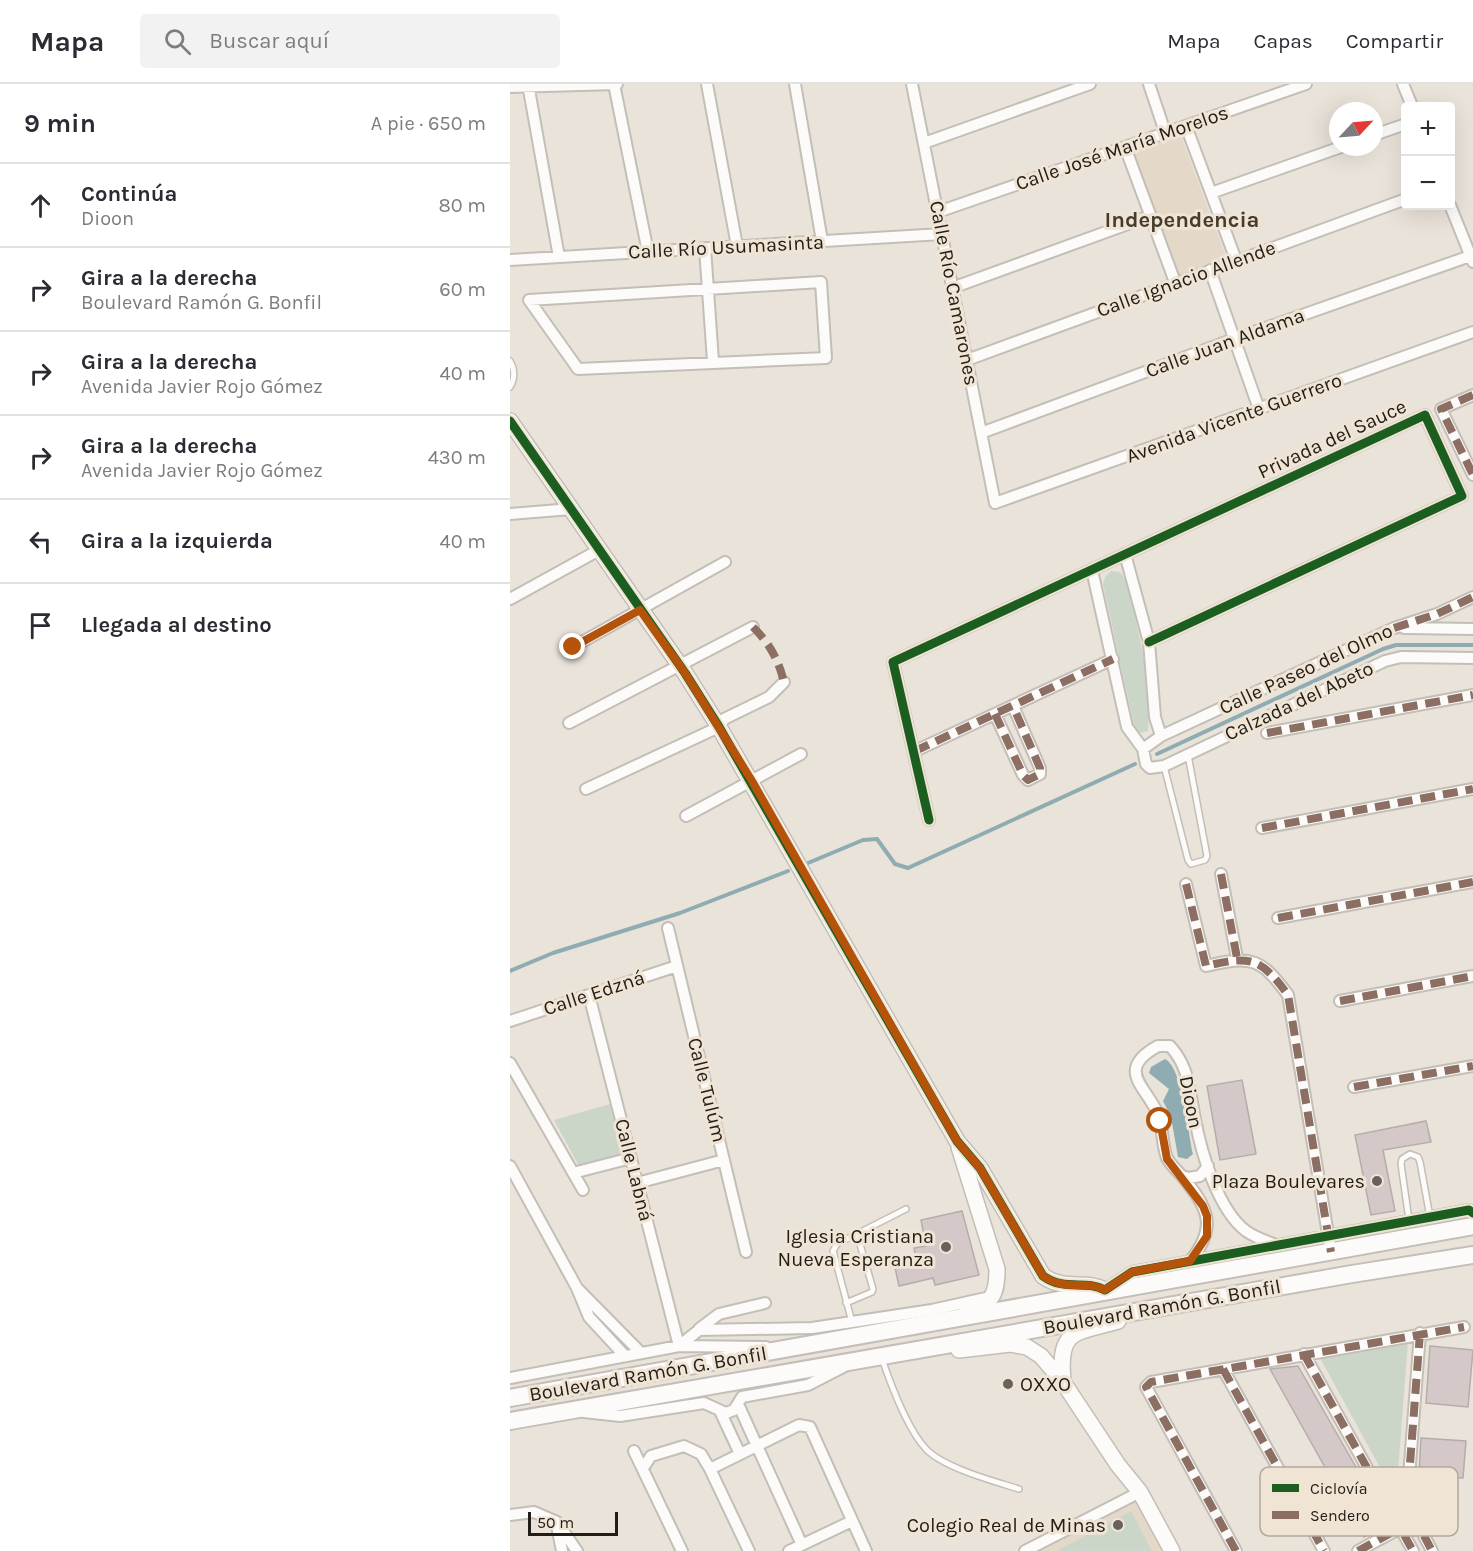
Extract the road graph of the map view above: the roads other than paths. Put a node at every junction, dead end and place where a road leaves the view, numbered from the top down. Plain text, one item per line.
1 (615, 84) edge
2 (707, 84) edge
3 (795, 84) edge
4 (1090, 84) edge
5 (1149, 84) edge
6 (1306, 84) edge
7 (1403, 84) edge
8 (914, 85) edge
9 (528, 86) edge
10 (510, 87) edge
11 (1410, 102) edge
12 (1186, 126) junction
13 (1401, 126) edge
14 (1165, 132) junction
15 (1383, 132) edge
16 (924, 143) junction
17 (1125, 147) junction
18 (1329, 151) edge
19 (1211, 193) junction
20 (1401, 201) edge
21 (1452, 210) edge
22 (938, 212) junction
23 (1150, 216) junction
24 (942, 234) junction
25 (822, 241) junction
26 (737, 246) junction
27 (705, 248) junction
28 (648, 252) junction
29 (559, 256) junction
30 (1472, 258) edge
31 (510, 260) edge
32 (1236, 260) junction
33 (1210, 270) junction
34 (1175, 282) junction
35 (952, 288) junction
36 (708, 289) junction
37 (1473, 332) edge
38 (1234, 339) junction
39 (967, 360) junction
40 (510, 361) edge
41 (714, 362) junction
42 (510, 387) edge
43 (1473, 395) edge
44 (1259, 409) junction
45 (510, 421) edge
46 (981, 433) junction
47 (1473, 475) edge
48 (995, 503) joint
49 (571, 509) junction
50 (510, 514) edge
51 (599, 550) junction
52 (1125, 554) junction
53 (724, 562) dead end
54 (1092, 570) junction
55 (1473, 597) edge
56 (510, 599) edge
57 (640, 610) junction
58 (753, 627) dead end
59 (1394, 628) junction
60 (1473, 629) edge
61 (1149, 642) junction
62 (573, 647) dead end
63 (1473, 658) edge
64 (1113, 659) junction
65 (678, 667) junction
66 (784, 682) dead end
67 (1473, 695) edge
68 (1012, 706) junction
69 (995, 714) junction
70 (569, 723) dead end
71 (719, 727) junction
72 (1268, 733) dead end
73 (1161, 736) junction
74 (1143, 749) junction
75 (915, 751) junction
76 (801, 754) dead end
77 (1188, 754) junction
78 (1164, 765) junction
79 (752, 781) junction
80 (586, 789) dead end
81 (1473, 789) edge
82 (686, 816) dead end
83 (929, 820) dead end
84 (1262, 828) dead end
85 (1221, 874) dead end
86 (1473, 882) edge
87 (1186, 884) dead end
88 (1278, 918) dead end
89 (668, 928) dead end
90 (1237, 958) junction
91 (677, 966) junction
92 (1473, 976) edge
93 (589, 995) junction
94 (1340, 1001) dead end
95 (510, 1021) edge
96 (510, 1063) edge
97 (1473, 1066) edge
98 (1354, 1087) dead end
99 (957, 1141) junction
100 (631, 1158) junction
101 (724, 1160) junction
102 (510, 1166) edge
103 (1208, 1166) junction
104 (573, 1173) junction
105 (1182, 1176) junction
106 (637, 1183) junction
107 (583, 1190) dead end
108 (906, 1209) dead end
109 (1226, 1210) junction
110 (1473, 1213) edge
111 (1207, 1216) junction
112 (1430, 1218) junction
113 (1409, 1222) junction
114 (1473, 1226) edge
115 (1443, 1230) junction
116 (857, 1234) junction
117 (1473, 1237) edge
118 (1473, 1242) edge
119 (1330, 1245) junction
120 (1279, 1246) junction
121 (746, 1252) dead end
122 (1473, 1255) edge
123 (1190, 1261) junction
124 (1353, 1274) junction
125 (577, 1288) junction
126 (1105, 1290) junction
127 (992, 1297) junction
128 (765, 1303) dead end
129 (846, 1303) junction
130 (1177, 1305) junction
131 (958, 1317) junction
132 (852, 1322) junction
133 (1464, 1327) dead end
134 (699, 1330) junction
135 (1420, 1333) junction
136 (679, 1346) junction
137 (787, 1349) junction
138 (929, 1349) junction
139 (641, 1353) junction
140 (1304, 1354) junction
141 (625, 1356) junction
142 (881, 1357) junction
143 (852, 1363) junction
144 (1223, 1369) junction
145 (510, 1378) edge
146 (1063, 1382) junction
147 (510, 1398) edge
148 (738, 1404) junction
149 (572, 1410) junction
150 (720, 1411) junction
151 (743, 1417) junction
152 (510, 1421) edge
153 (725, 1422) junction
154 (756, 1446) junction
155 (634, 1451) dead end
156 (740, 1454) junction
157 (1119, 1466) junction
158 (1277, 1467) edge
159 (1366, 1467) edge
160 (1409, 1467) edge
161 (643, 1468) junction
162 (710, 1469) junction
163 (1019, 1489) dead end
164 (1140, 1492) junction
165 (1121, 1502) junction
166 (510, 1515) edge
167 (852, 1521) junction
168 (556, 1522) junction
169 (1316, 1536) edge
170 (1385, 1536) edge
171 (1405, 1536) edge
172 (1424, 1536) edge
173 (802, 1545) junction
174 (562, 1551) edge
175 (577, 1551) edge
176 (682, 1551) edge
177 (749, 1551) edge
178 (789, 1551) edge
179 (866, 1551) edge
180 (1024, 1551) edge
181 (1172, 1551) edge
182 (1236, 1551) edge
183 (1324, 1551) edge
184 (1358, 1551) edge
185 (1413, 1551) edge
186 (1432, 1551) edge

1 - 9 street
1 - 28 street
2 - 26 street
3 - 25 street
4 - 16 street
5 - 14 street
6 - 12 street, Calle José María Morelos
7 - 11 street
8 - 16 street, Calle Río Camarones
9 - 10 street
9 - 29 street
12 - 14 street, Calle José María Morelos
12 - 19 street
13 - 15 street
14 - 17 street, Calle José María Morelos
16 - 22 street, Calle Río Camarones
17 - 22 street, Calle José María Morelos
17 - 23 street
18 - 19 street
19 - 32 street
20 - 32 street, Calle Ignacio Allende
21 - 30 street
22 - 24 street, Calle Río Camarones
23 - 34 street
23 - 35 street
24 - 25 street, Calle Río Usumasinta
24 - 35 street, Calle Río Camarones
25 - 26 street, Calle Río Usumasinta
26 - 27 street, Calle Río Usumasinta
27 - 28 street, Calle Río Usumasinta
27 - 36 street
28 - 29 street, Calle Río Usumasinta
29 - 31 street, Calle Río Usumasinta
30 - 38 street, Calle Juan Aldama
32 - 33 street, Calle Ignacio Allende
33 - 34 street, Calle Ignacio Allende
33 - 38 street
34 - 39 street, Calle Ignacio Allende
35 - 39 street, Calle Río Camarones
36 - 41 street
36 - 41 street
36 - 41 street
37 - 44 street, Avenida Vicente Guerrero
38 - 44 street
38 - 46 street, Calle Juan Aldama
39 - 46 street, Calle Río Camarones
40 - 42 lane
43 - 47 street
44 - 48 street, Avenida Vicente Guerrero
45 - 49 street
46 - 48 street, Calle Río Camarones
49 - 50 street
49 - 51 street
51 - 56 street
51 - 57 street
52 - 54 street, Privada del Sauce
52 - 61 street
52 - 61 street, Privada del Sauce
53 - 57 street
54 - 64 street
54 - 75 street, Privada del Sauce
55 - 59 street, Calle Paseo del Olmo
57 - 62 street
57 - 65 street
58 - 65 street
59 - 60 street
59 - 73 street, Calle Paseo del Olmo
61 - 73 street
63 - 77 street, Calzada del Abeto
64 - 68 street
64 - 74 street
65 - 70 street
65 - 71 street
66 - 71 street
67 - 72 street
68 - 69 street
68 - 69 street
69 - 75 street
71 - 79 street
71 - 80 street
73 - 74 street, Calle Paseo del Olmo
74 - 78 street
75 - 83 street
76 - 79 street
77 - 78 street, Calzada del Abeto
77 - 78 lane
79 - 82 street
79 - 99 street
81 - 84 street
85 - 90 street
86 - 88 street
87 - 90 street
89 - 91 street, Calle Tulúm
90 - 119 street
91 - 93 street, Calle Edzná
91 - 101 street, Calle Tulúm
92 - 94 street
93 - 95 street, Calle Edzná
93 - 100 street, Calle Labná
96 - 104 street
97 - 98 street
99 - 126 street
99 - 127 street
100 - 104 street
100 - 106 street, Calle Labná
101 - 106 street
101 - 121 street, Calle Tulúm
102 - 125 street
103 - 105 street
103 - 105 street, Dioon
103 - 109 street, Dioon
104 - 107 street
105 - 111 street, Dioon
106 - 136 street, Calle Labná
108 - 116 lane
109 - 111 street
109 - 120 street, Dioon
110 - 112 street, Boulevard Ramón G. Bonfil
111 - 123 street
112 - 113 street, Boulevard Ramón G. Bonfil
112 - 113 lane
113 - 119 street, Boulevard Ramón G. Bonfil
114 - 115 main road, Boulevard Ramón G. Bonfil
115 - 119 main road, Boulevard Ramón G. Bonfil
115 - 124 main road
116 - 129 lane
116 - 129 lane
117 - 118 main road
119 - 120 street, Boulevard Ramón G. Bonfil
119 - 126 main road, Boulevard Ramón G. Bonfil
120 - 123 street, Boulevard Ramón G. Bonfil
122 - 124 main road, Boulevard Ramón G. Bonfil
123 - 126 street, Boulevard Ramón G. Bonfil
124 - 130 main road, Boulevard Ramón G. Bonfil
125 - 139 street
125 - 141 street
126 - 131 main road, Boulevard Ramón G. Bonfil
127 - 131 street
127 - 132 street, Boulevard Ramón G. Bonfil
128 - 134 street
129 - 132 lane
130 - 138 main road, Boulevard Ramón G. Bonfil
130 - 146 street
131 - 137 main road, Boulevard Ramón G. Bonfil
132 - 134 street, Boulevard Ramón G. Bonfil
133 - 135 street
134 - 136 street, Boulevard Ramón G. Bonfil
135 - 140 street
135 - 160 street
136 - 137 street, Boulevard Ramón G. Bonfil
136 - 139 street, Boulevard Ramón G. Bonfil
137 - 147 main road, Boulevard Ramón G. Bonfil
138 - 142 main road, Boulevard Ramón G. Bonfil
138 - 146 street
139 - 141 street, Boulevard Ramón G. Bonfil
140 - 144 street
140 - 159 street
141 - 145 street, Boulevard Ramón G. Bonfil
142 - 143 main road, Boulevard Ramón G. Bonfil
142 - 163 lane
143 - 148 street, Boulevard Ramón G. Bonfil
143 - 149 main road, Boulevard Ramón G. Bonfil
144 - 158 street
144 - 182 street
146 - 157 street
148 - 150 street, Boulevard Ramón G. Bonfil
148 - 151 street
149 - 150 street, Boulevard Ramón G. Bonfil
149 - 152 main road, Boulevard Ramón G. Bonfil
150 - 153 street
151 - 153 street
151 - 154 street
153 - 156 street
154 - 156 street
154 - 167 street
154 - 173 street
155 - 161 street
156 - 162 street
157 - 164 street
157 - 165 street
161 - 162 street
161 - 176 street
162 - 177 street
164 - 165 street
164 - 181 street
165 - 180 street
166 - 168 street
167 - 173 street
167 - 179 street
168 - 174 street
168 - 175 street
169 - 183 street
170 - 184 street
171 - 185 street
172 - 186 street
173 - 178 street

